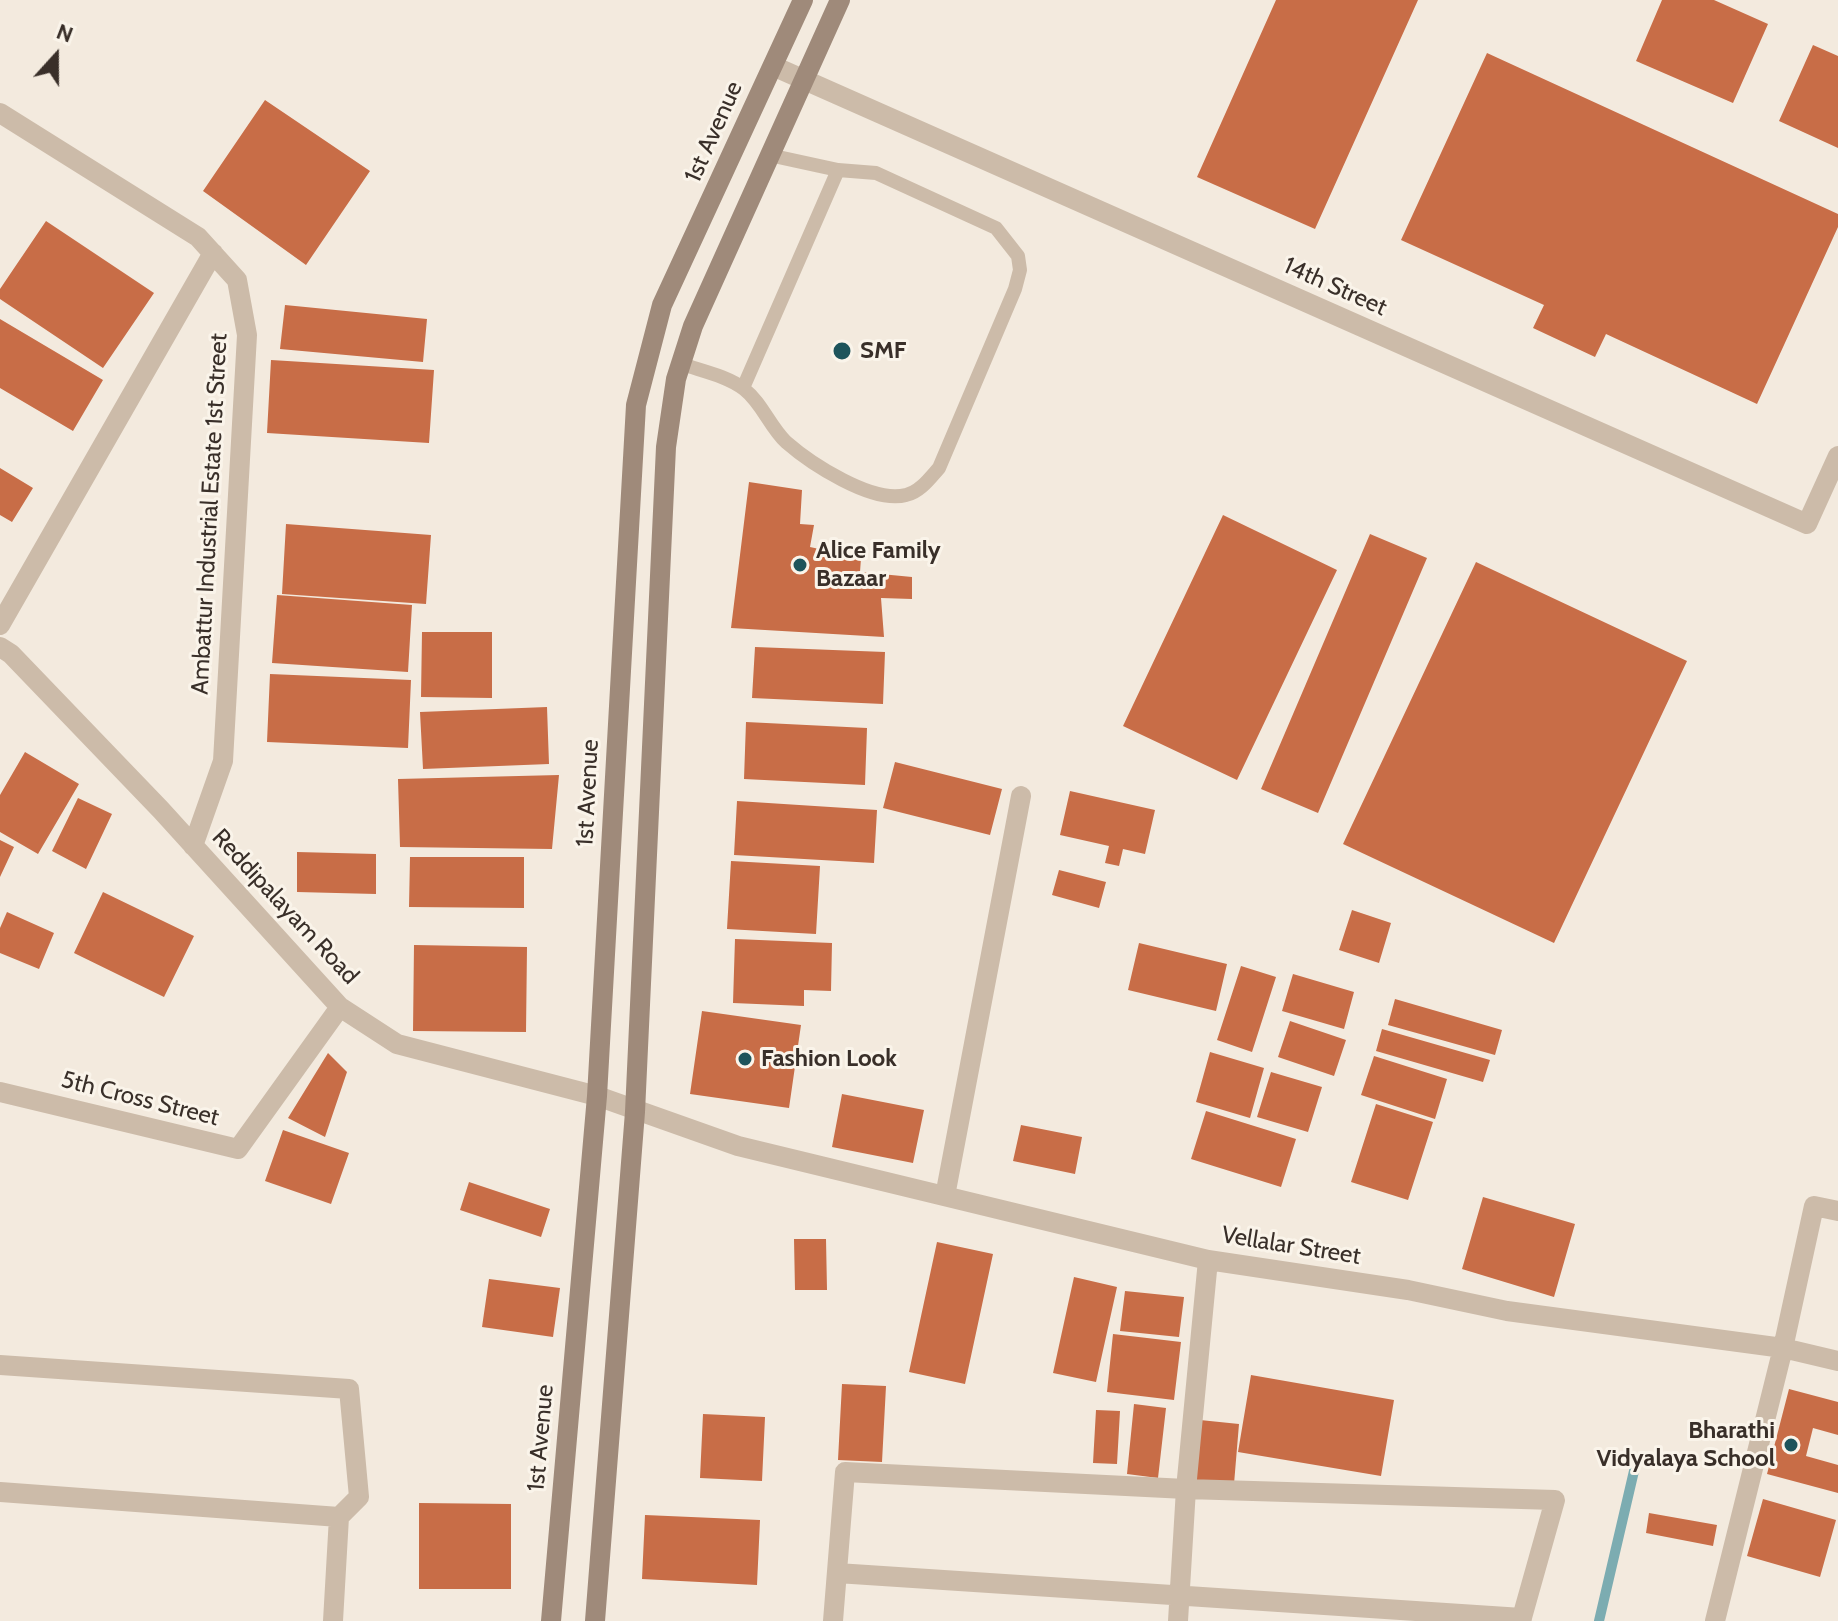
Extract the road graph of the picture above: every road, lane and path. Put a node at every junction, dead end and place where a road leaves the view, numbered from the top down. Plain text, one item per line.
1 (803, 0) edge
2 (840, 0) edge
3 (773, 66) junction
4 (803, 80) junction
5 (0, 113) edge
6 (769, 155) junction
7 (838, 170) junction
8 (213, 253) junction
9 (682, 364) junction
10 (743, 388) junction
11 (1838, 456) edge
12 (0, 625) edge
13 (0, 647) edge
14 (1021, 796) dead end
15 (193, 846) junction
16 (340, 1007) junction
17 (0, 1092) edge
18 (597, 1096) junction
19 (635, 1112) junction
20 (945, 1196) junction
21 (1838, 1211) edge
22 (1208, 1260) junction
23 (1783, 1348) junction
24 (1838, 1361) edge
25 (0, 1365) edge
26 (1186, 1489) junction
27 (0, 1492) edge
28 (339, 1517) junction
29 (837, 1573) junction
30 (1180, 1594) junction
31 (1522, 1619) edge
32 (333, 1621) edge
33 (551, 1621) edge
34 (595, 1621) edge
35 (833, 1621) edge
36 (1178, 1621) edge
37 (1715, 1621) edge

1 - 3 main road, 1st Avenue
2 - 4 main road
3 - 4 street, 14th Street
3 - 18 main road, 1st Avenue
4 - 6 main road
4 - 11 street, 14th Street
5 - 8 street, Ambattur Industrial Estate 1st Street
6 - 7 lane
6 - 9 main road
7 - 10 lane
7 - 10 lane
8 - 12 street
8 - 15 street, Ambattur Industrial Estate 1st Street
9 - 10 lane
9 - 19 main road
13 - 15 street, Reddipalayam Road
14 - 20 street
15 - 16 street, Reddipalayam Road
16 - 17 street, 5th Cross Street
16 - 18 street, Reddipalayam Road
18 - 19 street, Reddipalayam Road
18 - 33 main road, 1st Avenue
19 - 20 street, Vellalar Street
19 - 34 main road
20 - 22 street, Vellalar Street
21 - 23 street
22 - 23 street, Vellalar Street
22 - 26 street
23 - 24 street, Vellalar Street
23 - 37 street
25 - 28 street
26 - 29 street
26 - 30 street
26 - 31 street
27 - 28 street
28 - 32 street
29 - 30 street
29 - 35 street
30 - 31 street
30 - 36 street

